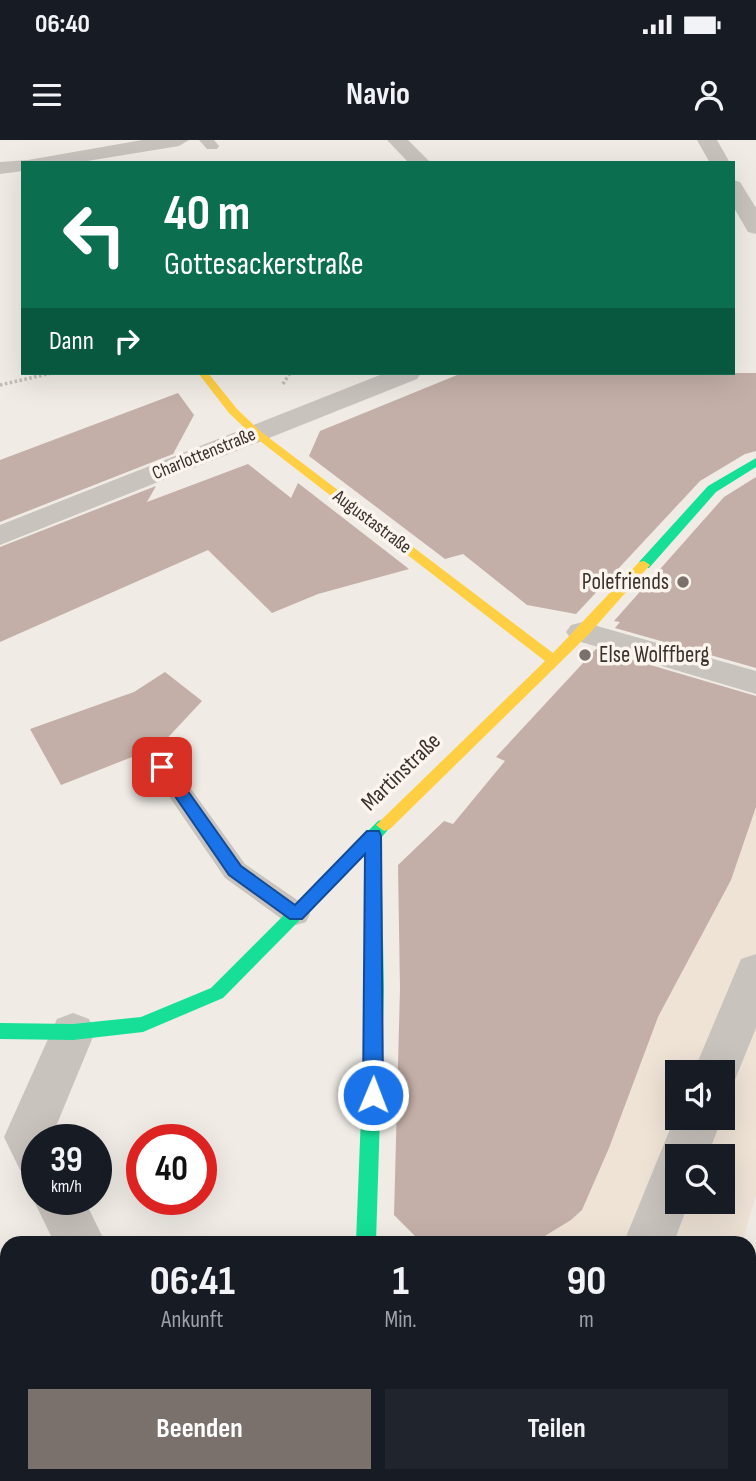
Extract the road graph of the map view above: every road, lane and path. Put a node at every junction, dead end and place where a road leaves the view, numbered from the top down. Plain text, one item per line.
1 (179, 140) edge
2 (397, 140) edge
3 (707, 140) edge
4 (51, 161) edge
5 (419, 161) edge
6 (719, 161) edge
7 (21, 165) edge
8 (0, 169) edge
9 (756, 183) edge
10 (735, 184) edge
11 (735, 188) edge
12 (756, 227) edge
13 (53, 375) edge
14 (205, 375) edge
15 (403, 375) edge
16 (0, 385) edge
17 (256, 433) junction
18 (756, 462) edge
19 (0, 536) edge
20 (583, 632) junction
21 (553, 660) junction
22 (756, 683) edge
23 (162, 767) dead end
24 (373, 836) junction
25 (296, 914) junction
26 (756, 971) edge
27 (0, 1031) edge
28 (74, 1032) junction
29 (721, 1060) edge
30 (35, 1124) edge
31 (665, 1201) edge
32 (66, 1215) edge
33 (77, 1236) edge
34 (366, 1236) edge
35 (651, 1236) edge

1 - 4 street
2 - 5 street
3 - 6 street
7 - 8 street
9 - 10 street
11 - 12 street
13 - 16 path
14 - 17 street, Augustastraße
15 - 17 street, Charlottenstraße
17 - 19 street, Charlottenstraße
17 - 21 street, Augustastraße
18 - 20 street, Martinstraße
20 - 21 street, Martinstraße
20 - 22 street
21 - 24 street, Martinstraße
23 - 25 lane
24 - 25 street
24 - 34 street, Martinstraße
25 - 28 street
26 - 29 street
27 - 28 street
28 - 30 street
31 - 35 street
32 - 33 street

